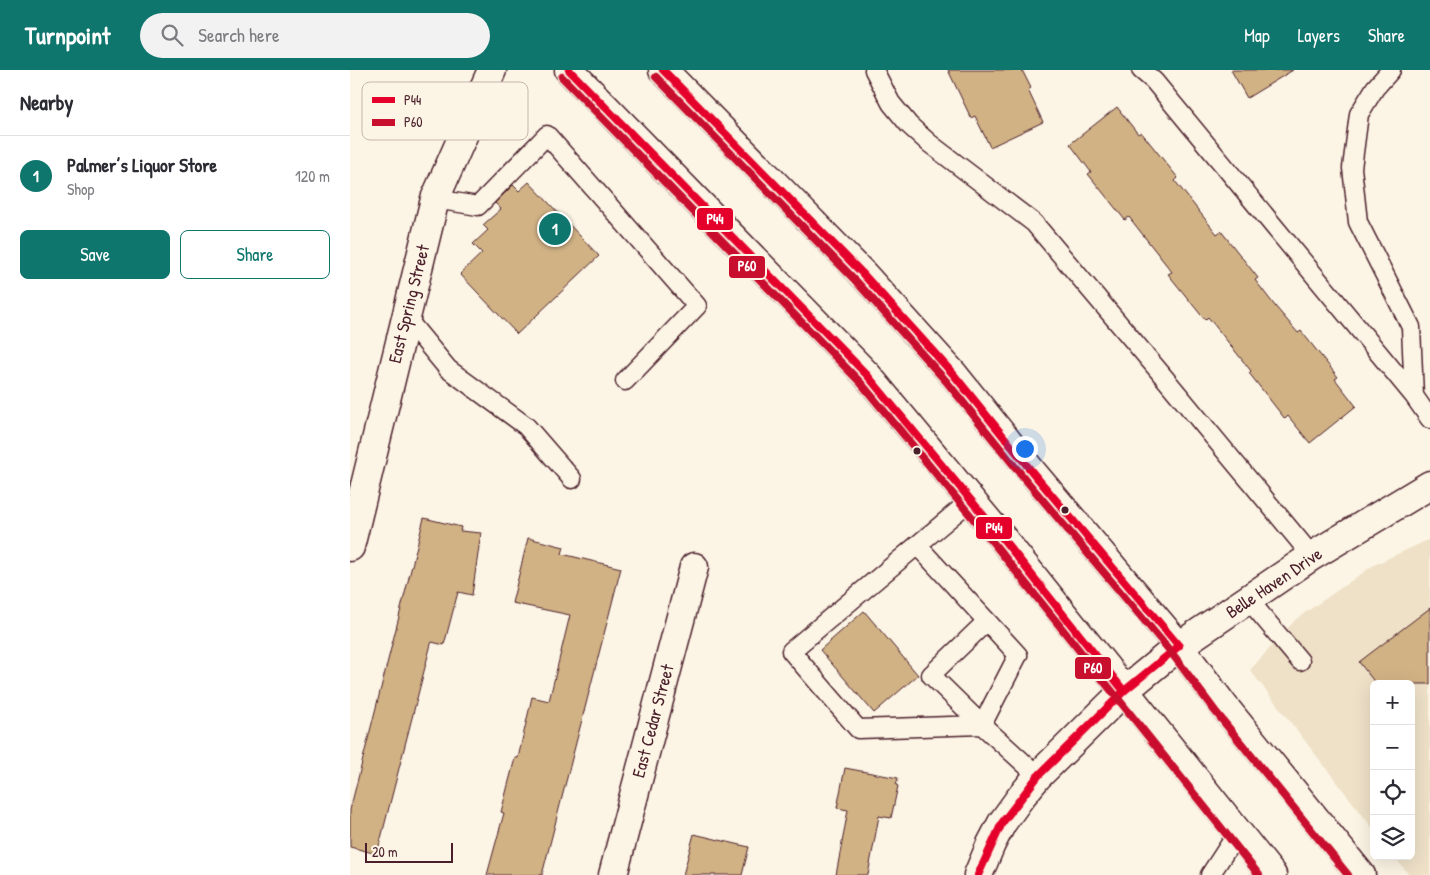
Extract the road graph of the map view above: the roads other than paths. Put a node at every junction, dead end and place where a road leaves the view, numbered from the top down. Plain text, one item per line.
1 (492, 70) edge
2 (569, 70) edge
3 (663, 70) edge
4 (874, 70) edge
5 (1141, 70) edge
6 (1391, 70) edge
7 (487, 82) edge
8 (461, 140) edge
9 (435, 199) junction
10 (406, 318) junction
11 (625, 381) dead end
12 (1414, 396) junction
13 (1430, 419) edge
14 (572, 479) dead end
15 (1430, 485) edge
16 (971, 500) junction
17 (917, 545) junction
18 (350, 547) edge
19 (1312, 556) junction
20 (694, 567) dead end
21 (1248, 600) junction
22 (987, 621) junction
23 (1179, 646) junction
24 (1300, 661) dead end
25 (1124, 691) junction
26 (982, 725) junction
27 (1038, 776) junction
28 (1238, 832) junction
29 (612, 875) edge
30 (978, 875) edge
31 (1210, 875) edge
32 (1272, 875) edge
33 (1360, 875) edge

1 - 7 main road, East Spring Street
2 - 16 main road
3 - 23 main road
4 - 19 lane
5 - 12 lane
6 - 12 lane
8 - 9 main road, East Spring Street
9 - 10 main road, East Spring Street
9 - 11 lane
10 - 14 lane
10 - 18 main road, East Spring Street
12 - 13 lane
15 - 19 main road, Belle Haven Drive
16 - 17 lane
16 - 25 main road
17 - 22 lane
17 - 26 lane
19 - 21 main road, Belle Haven Drive
20 - 29 main road, East Cedar Street
21 - 23 main road, Belle Haven Drive
21 - 24 lane
22 - 26 lane
22 - 26 lane
23 - 25 main road, Belle Haven Drive
23 - 33 main road
25 - 27 main road, Belle Haven Drive
25 - 28 main road
26 - 27 lane
27 - 30 main road, Belle Haven Drive
28 - 31 lane
28 - 32 main road

